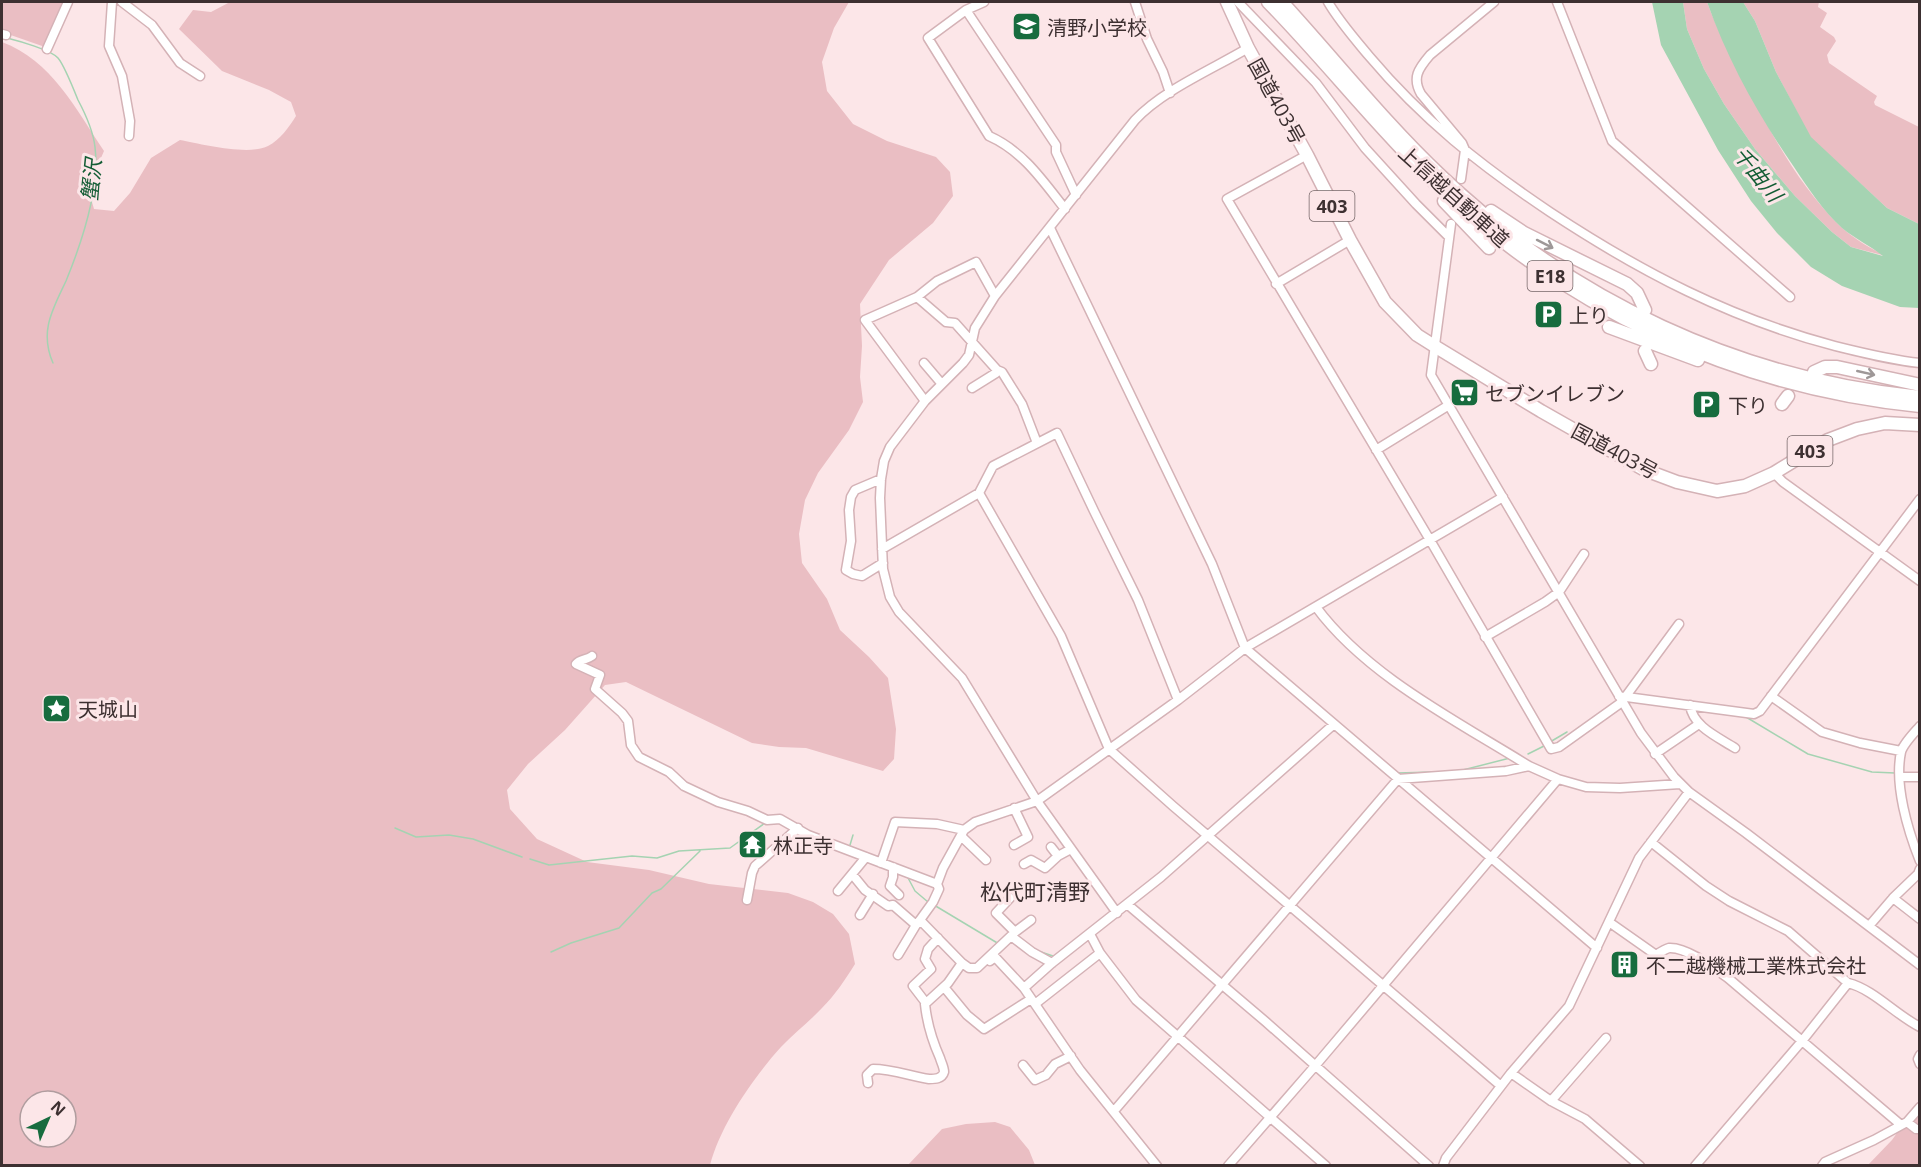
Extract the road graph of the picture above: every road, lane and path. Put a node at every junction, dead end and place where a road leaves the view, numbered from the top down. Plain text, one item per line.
1 (68, 2) edge
2 (112, 2) edge
3 (122, 2) edge
4 (984, 2) edge
5 (1135, 2) edge
6 (1227, 2) edge
7 (1238, 2) edge
8 (1268, 2) edge
9 (1282, 2) edge
10 (1328, 2) edge
11 (1494, 2) edge
12 (1557, 2) edge
13 (966, 10) junction
14 (1248, 48) junction
15 (47, 49) dead end
16 (200, 76) dead end
17 (1345, 88) junction
18 (1170, 93) junction
19 (1399, 133) junction
20 (129, 136) dead end
21 (1465, 150) junction
22 (1307, 154) junction
23 (1461, 178) dead end
24 (1076, 195) junction
25 (1065, 209) junction
26 (1451, 224) dead end
27 (1050, 228) junction
28 (1449, 237) junction
29 (1350, 240) junction
30 (1489, 248) dead end
31 (1276, 284) junction
32 (995, 296) junction
33 (917, 297) junction
34 (1790, 297) dead end
35 (1645, 310) dead end
36 (1609, 327) dead end
37 (971, 342) junction
38 (1436, 347) junction
39 (1645, 351) dead end
40 (924, 363) dead end
41 (1920, 363) edge
42 (1651, 364) dead end
43 (997, 370) junction
44 (1814, 372) dead end
45 (941, 383) junction
46 (1920, 385) edge
47 (972, 388) dead end
48 (1818, 390) junction
49 (1920, 397) edge
50 (925, 401) junction
51 (1449, 405) junction
52 (1920, 406) edge
53 (1920, 425) edge
54 (1037, 443) junction
55 (1376, 450) junction
56 (1774, 473) junction
57 (880, 479) junction
58 (979, 493) junction
59 (1503, 497) junction
60 (1920, 499) edge
61 (1430, 540) junction
62 (882, 549) junction
63 (1880, 552) junction
64 (1584, 554) dead end
65 (883, 563) junction
66 (1920, 581) edge
67 (1558, 592) junction
68 (1316, 607) junction
69 (1679, 624) dead end
70 (1485, 637) junction
71 (1245, 648) junction
72 (592, 656) dead end
73 (1772, 696) junction
74 (1622, 698) junction
75 (1178, 700) junction
76 (1690, 705) junction
77 (1699, 724) junction
78 (1333, 725) junction
79 (1920, 726) edge
80 (1735, 748) dead end
81 (1109, 749) junction
82 (1901, 751) junction
83 (1655, 754) junction
84 (1529, 766) junction
85 (1900, 777) junction
86 (1920, 777) edge
87 (1398, 779) junction
88 (1558, 779) junction
89 (1680, 784) junction
90 (1689, 792) junction
91 (1038, 801) junction
92 (1014, 808) junction
93 (798, 828) junction
94 (962, 833) junction
95 (1207, 836) junction
96 (1651, 842) junction
97 (1014, 845) dead end
98 (1052, 848) dead end
99 (1071, 849) junction
100 (1058, 856) junction
101 (866, 857) junction
102 (1491, 859) junction
103 (986, 860) dead end
104 (1920, 861) edge
105 (881, 863) junction
106 (1024, 864) dead end
107 (893, 867) junction
108 (1919, 873) edge
109 (852, 874) junction
110 (937, 884) junction
111 (838, 891) dead end
112 (873, 894) junction
113 (899, 895) dead end
114 (1010, 898) dead end
115 (1893, 898) junction
116 (747, 900) dead end
117 (1127, 904) junction
118 (1290, 905) junction
119 (1117, 913) junction
120 (860, 915) dead end
121 (1920, 919) edge
122 (1031, 920) dead end
123 (918, 922) junction
124 (1609, 922) junction
125 (1869, 926) junction
126 (1013, 934) junction
127 (1090, 934) junction
128 (938, 938) junction
129 (1597, 948) junction
130 (1100, 953) junction
131 (898, 955) dead end
132 (962, 963) junction
133 (1052, 963) junction
134 (981, 964) junction
135 (1920, 965) edge
136 (1848, 983) junction
137 (1222, 985) junction
138 (1383, 986) junction
139 (944, 987) junction
140 (1024, 988) junction
141 (1033, 1001) junction
142 (926, 1003) junction
143 (1920, 1026) edge
144 (1178, 1036) junction
145 (1606, 1038) dead end
146 (1802, 1041) junction
147 (1920, 1055) edge
148 (1071, 1056) junction
149 (1920, 1064) edge
150 (1023, 1065) dead end
151 (1316, 1066) junction
152 (1511, 1073) junction
153 (868, 1083) dead end
154 (1501, 1086) junction
155 (1551, 1101) junction
156 (1920, 1107) edge
157 (1114, 1111) junction
158 (1270, 1118) junction
159 (1904, 1123) junction
160 (1920, 1129) edge
161 (1157, 1166) edge
162 (1228, 1166) edge
163 (1326, 1166) edge
164 (1430, 1166) edge
165 (1443, 1166) edge
166 (1640, 1166) edge
167 (1695, 1166) edge
168 (1822, 1166) edge

1 - 15 street
2 - 20 street
3 - 16 street
4 - 13 street
5 - 18 street
6 - 14 highway, 国道403号 / 403
7 - 28 street
8 - 17 highway, 上信越自動車道 / E18
9 - 19 highway, 上信越自動車道 / E18
10 - 21 street
11 - 21 street
12 - 34 street
13 - 24 street
13 - 25 street
14 - 18 street
14 - 22 highway, 国道403号 / 403
17 - 30 highway
17 - 48 highway, 上信越自動車道 / E18
18 - 24 street
19 -> 35 highway
19 - 49 highway, 上信越自動車道 / E18
21 - 23 street
21 - 41 street
22 - 29 highway, 国道403号 / 403
22 - 31 street
24 - 25 street
25 - 27 street
26 - 28 street
27 - 32 street
27 - 71 street
28 - 38 street
29 - 31 street
29 - 38 highway, 国道403号 / 403
31 - 55 street
32 - 33 street
32 - 37 street
33 - 37 street
33 - 50 street
36 - 48 highway
37 - 43 street
37 - 45 street
38 - 51 street
38 - 56 highway, 国道403号 / 403
39 - 42 highway
40 - 45 street
43 - 47 street
43 - 54 street
44 -> 46 highway
45 - 50 street
48 - 52 highway, 上信越自動車道 / E18
50 - 57 street
51 - 55 street
51 - 59 street
53 - 56 highway, 国道403号 / 403
54 - 58 street
54 - 75 street
55 - 61 street
56 - 63 street
57 - 62 street
57 - 65 street
58 - 62 street
58 - 81 street
59 - 61 street
59 - 67 street
60 - 63 street
61 - 68 street
61 - 70 street
62 - 65 street
63 - 66 street
63 - 73 street
64 - 67 street
65 - 91 street
67 - 70 street
67 - 74 street
68 - 71 street
68 - 84 street
69 - 74 street
70 - 74 street
71 - 75 street
71 - 78 street
72 - 93 street
73 - 76 street
73 - 82 street
74 - 76 street
74 - 83 street
75 - 81 street
76 - 77 street
77 - 80 street
77 - 83 street
78 - 87 street
78 - 95 street
79 - 82 street
81 - 91 street
81 - 95 street
82 - 85 street
83 - 89 street
84 - 87 street
84 - 88 street
85 - 86 street
85 - 104 street
87 - 102 street
87 - 118 street
88 - 89 street
88 - 102 street
89 - 90 street
90 - 96 street
90 - 125 street
91 - 92 street
91 - 99 street
92 - 94 street
92 - 97 street
93 - 101 street
93 - 116 street
94 - 103 street
94 - 105 street
94 - 110 street
95 - 117 street
95 - 118 street
96 - 124 street
96 - 136 street
98 - 100 street
99 - 100 street
99 - 119 street
100 - 106 street
101 - 105 street
101 - 109 street
102 - 129 street
102 - 138 street
105 - 107 street
107 - 110 street
107 - 113 street
108 - 115 street
109 - 111 street
109 - 112 street
110 - 123 street
112 - 120 street
112 - 123 street
114 - 126 street
115 - 121 street
115 - 125 street
117 - 119 street
117 - 137 street
118 - 137 street
118 - 138 street
119 - 127 street
122 - 126 street
123 - 128 street
123 - 131 street
124 - 129 street
124 - 146 street
125 - 135 street
126 - 133 street
126 - 134 street
127 - 130 street
127 - 133 street
128 - 132 street
128 - 142 street
129 - 152 street
130 - 141 street
130 - 144 street
132 - 134 street
132 - 139 street
133 - 140 street
134 - 140 street
136 - 143 street
136 - 146 street
137 - 144 street
137 - 151 street
138 - 151 street
138 - 154 street
139 - 141 street
139 - 142 street
140 - 141 street
141 - 148 street
142 - 153 street
144 - 157 street
144 - 158 street
145 - 155 street
146 - 159 street
146 - 167 street
147 - 149 street
148 - 150 street
148 - 157 street
151 - 158 street
151 - 164 street
152 - 154 street
152 - 155 street
154 - 165 street
155 - 166 street
156 - 159 street
157 - 161 street
158 - 162 street
158 - 163 street
159 - 160 street
159 - 168 street

